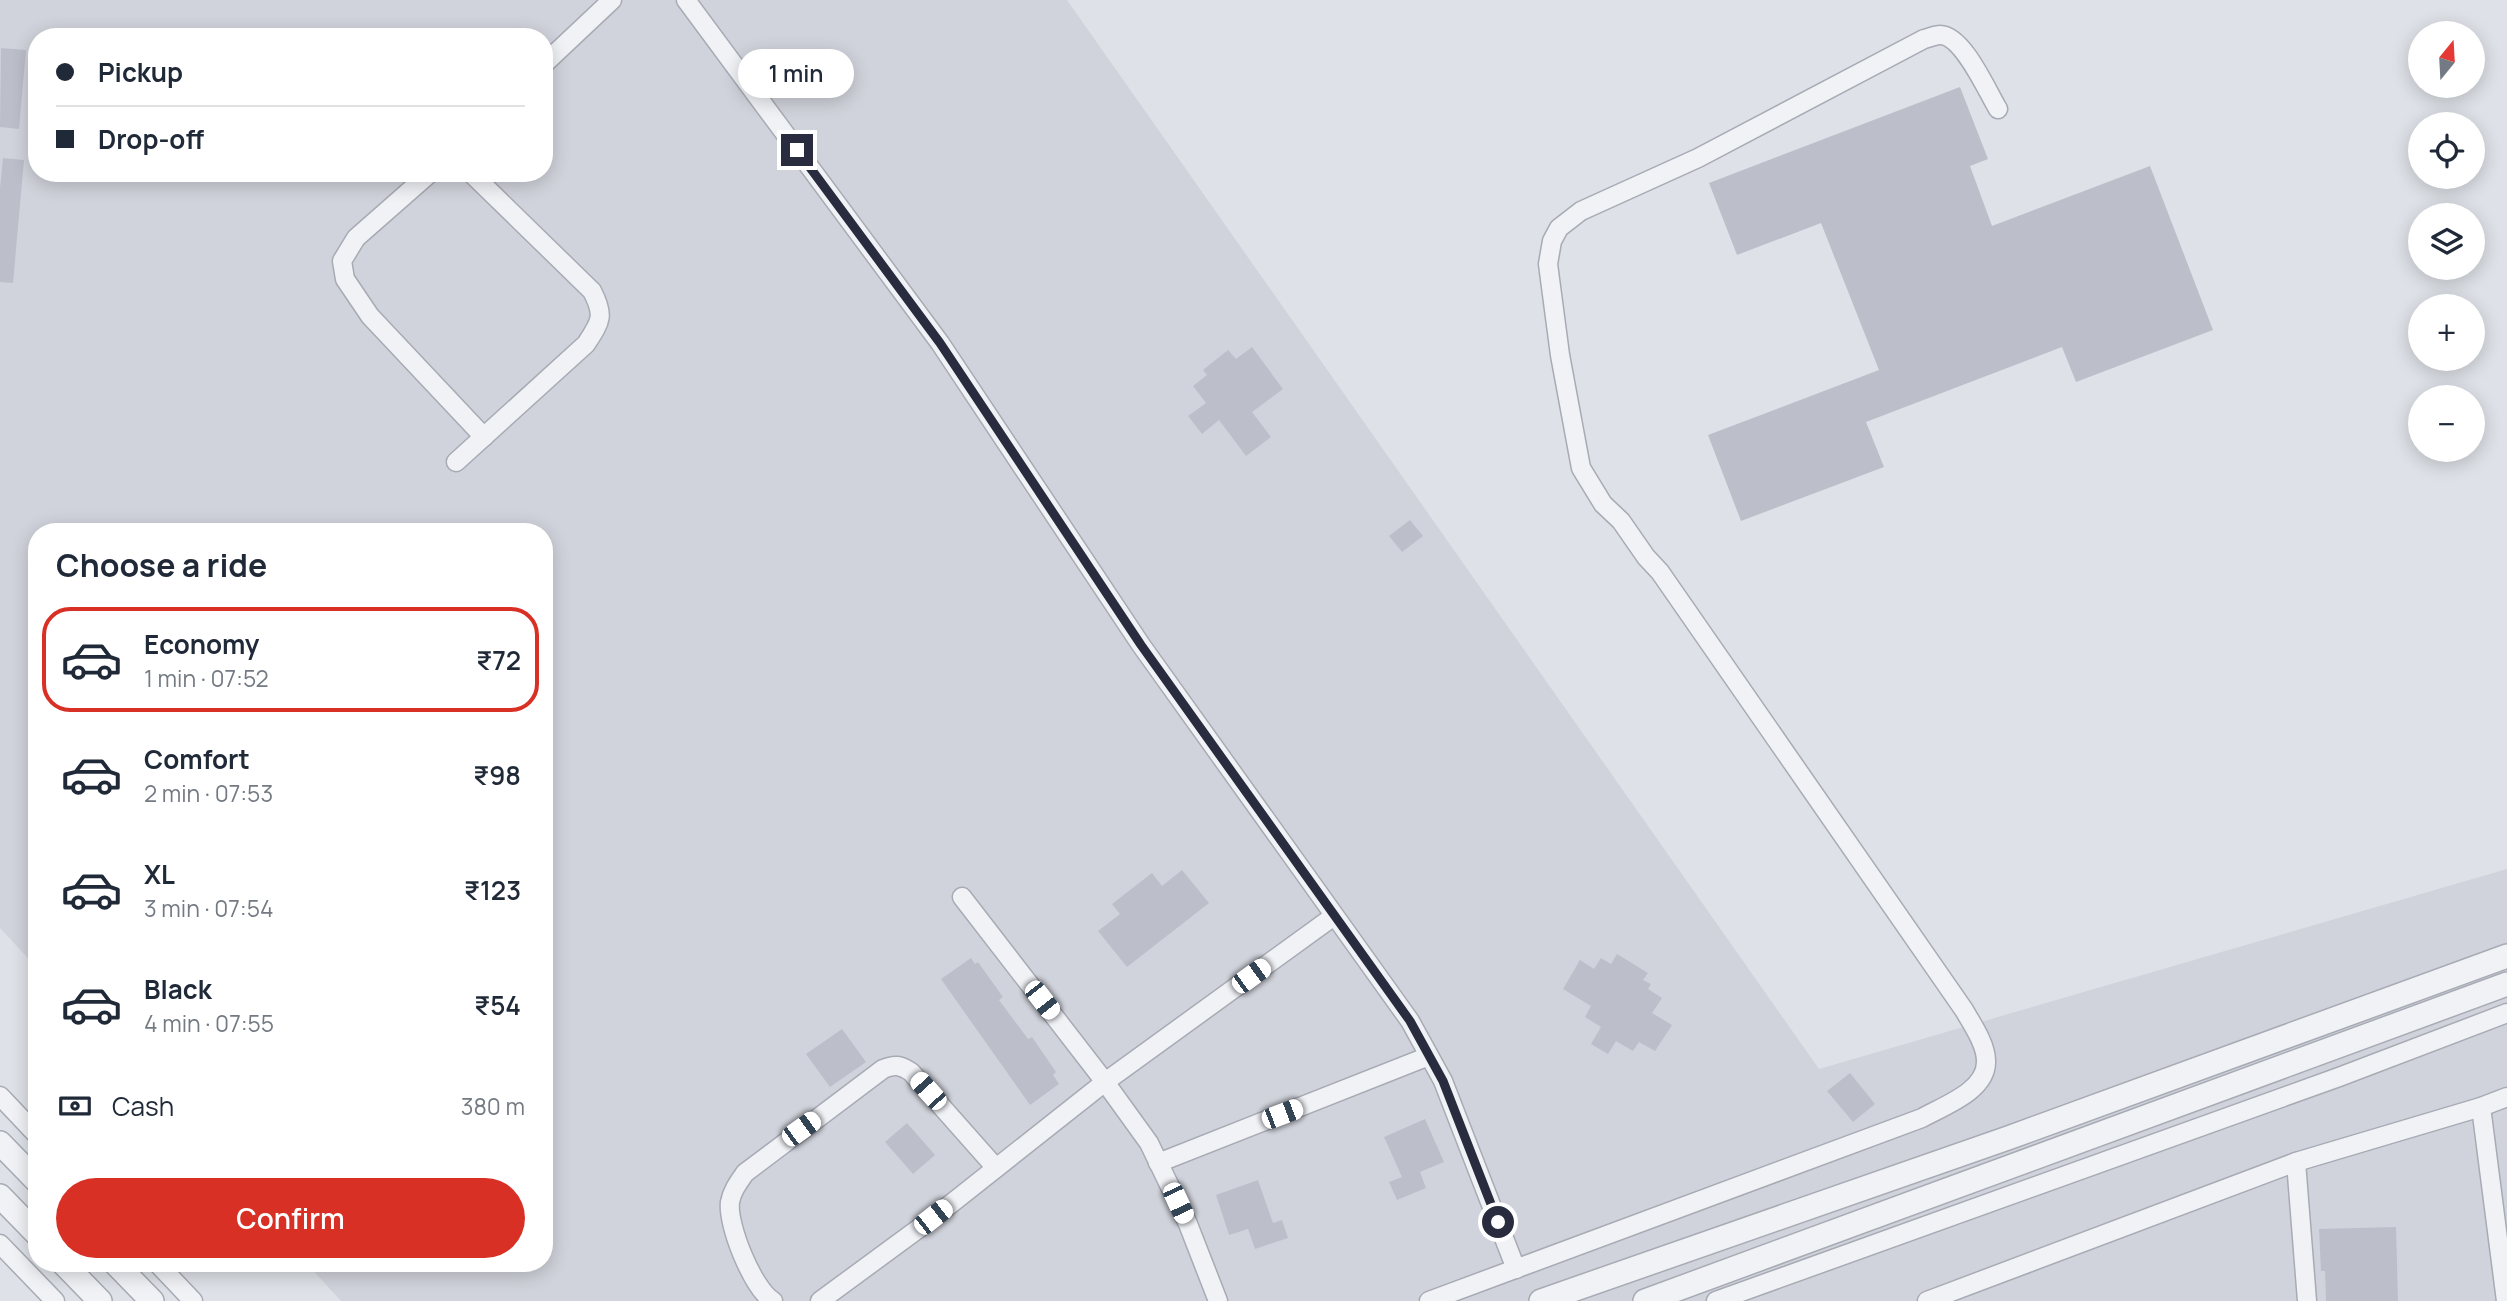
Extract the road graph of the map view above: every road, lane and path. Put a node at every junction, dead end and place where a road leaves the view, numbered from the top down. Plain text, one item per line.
1 (612, 0) edge
2 (686, 0) edge
3 (553, 56) edge
4 (1997, 109) dead end
5 (420, 182) edge
6 (480, 182) edge
7 (484, 437) junction
8 (456, 462) dead end
9 (962, 897) dead end
10 (1334, 916) junction
11 (2507, 957) edge
12 (2507, 985) edge
13 (2507, 1013) edge
14 (1429, 1056) junction
15 (1105, 1082) junction
16 (0, 1096) edge
17 (2507, 1097) edge
18 (2481, 1107) junction
19 (28, 1126) edge
20 (0, 1143) edge
21 (2296, 1162) junction
22 (1158, 1163) junction
23 (996, 1168) junction
24 (28, 1172) edge
25 (0, 1196) edge
26 (28, 1225) edge
27 (0, 1244) edge
28 (1516, 1269) junction
29 (72, 1272) edge
30 (124, 1272) edge
31 (166, 1272) edge
32 (1576, 1296) edge
33 (55, 1301) edge
34 (100, 1301) edge
35 (152, 1301) edge
36 (193, 1301) edge
37 (773, 1301) edge
38 (820, 1301) edge
39 (1218, 1301) edge
40 (1429, 1301) edge
41 (1541, 1301) edge
42 (1645, 1301) edge
43 (1716, 1301) edge
44 (1927, 1301) edge
45 (2307, 1301) edge
46 (2506, 1301) edge

1 - 3 street
2 - 10 street
4 - 28 street
5 - 7 street
6 - 7 street
7 - 8 street
9 - 15 street
10 - 14 street
10 - 15 street
11 - 32 street
12 - 42 street
13 - 43 street
14 - 22 street
14 - 28 street
15 - 22 street
15 - 23 street
16 - 19 street
17 - 18 street
18 - 21 street
18 - 46 street
20 - 24 street
21 - 44 street
21 - 45 street
22 - 39 street
23 - 37 street
23 - 38 street
25 - 26 street
27 - 33 street
28 - 40 street
29 - 34 street
30 - 35 street
31 - 36 street
32 - 41 street

